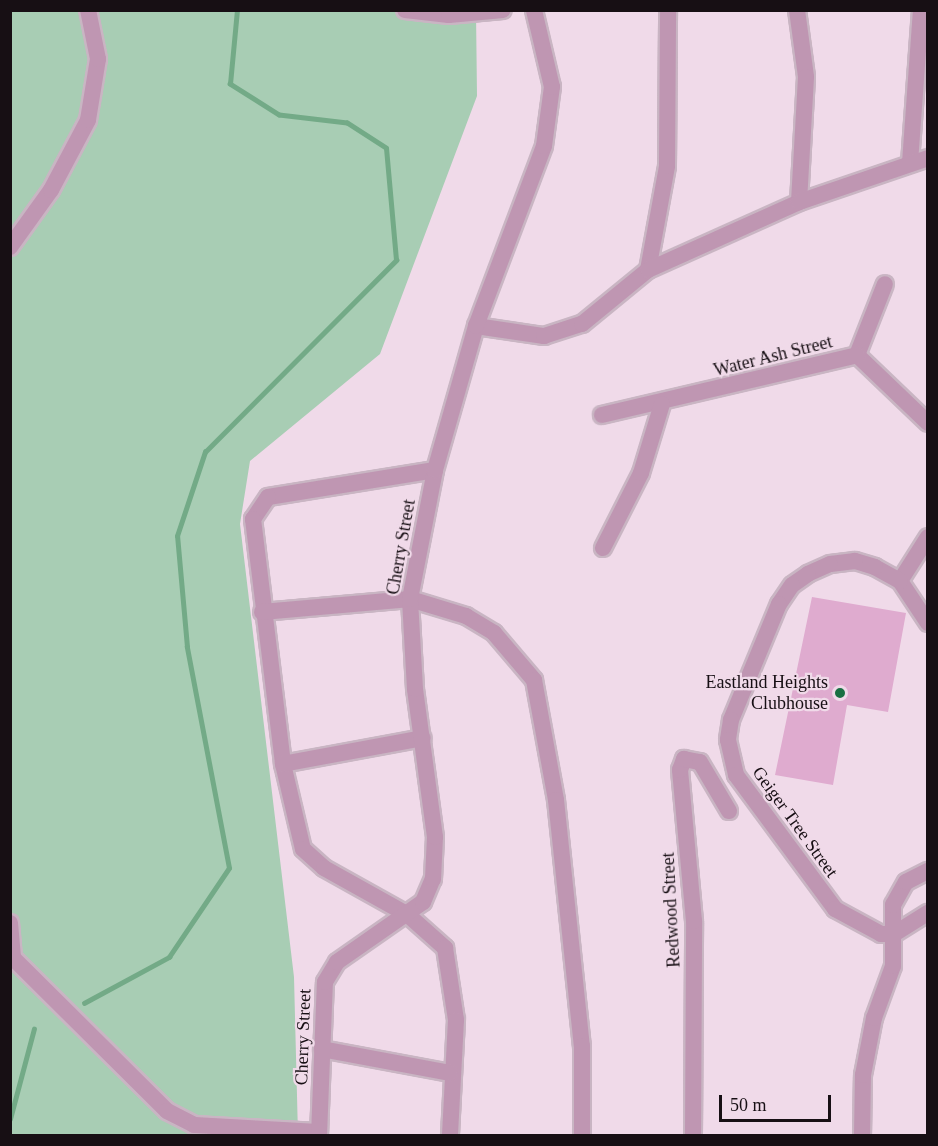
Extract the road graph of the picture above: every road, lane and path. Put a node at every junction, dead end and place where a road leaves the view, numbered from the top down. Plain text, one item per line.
1 (88, 10) edge
2 (405, 10) edge
3 (503, 10) edge
4 (534, 10) edge
5 (668, 10) edge
6 (797, 10) edge
7 (921, 10) edge
8 (925, 40) edge
9 (927, 158) edge
10 (910, 163) junction
11 (799, 202) junction
12 (10, 247) edge
13 (648, 270) junction
14 (885, 284) dead end
15 (476, 326) junction
16 (857, 355) junction
17 (662, 404) junction
18 (602, 416) dead end
19 (927, 423) edge
20 (435, 470) junction
21 (927, 537) edge
22 (603, 548) dead end
23 (900, 581) junction
24 (410, 599) junction
25 (262, 612) junction
26 (927, 623) edge
27 (423, 738) junction
28 (283, 764) junction
29 (729, 811) dead end
30 (927, 871) edge
31 (927, 913) edge
32 (408, 915) junction
33 (10, 922) edge
34 (894, 934) junction
35 (11, 956) edge
36 (322, 1049) junction
37 (450, 1073) junction
38 (319, 1134) edge
39 (450, 1136) edge
40 (582, 1136) edge
41 (693, 1136) edge
42 (862, 1136) edge

1 - 12 street
2 - 3 street
4 - 15 street, Cherry Street
5 - 13 street
6 - 11 street
7 - 8 street
8 - 10 street
9 - 10 street
10 - 11 street
11 - 13 street
13 - 15 street
14 - 16 street
15 - 20 street, Cherry Street
16 - 17 street, Water Ash Street
16 - 19 street, Water Ash Street
17 - 18 street, Water Ash Street
17 - 22 street
20 - 24 street, Cherry Street
20 - 25 street
21 - 23 street
23 - 26 street
23 - 34 street, Geiger Tree Street
24 - 25 street
24 - 27 street, Cherry Street
24 - 40 street
25 - 28 street
27 - 28 street
27 - 32 street, Cherry Street
28 - 32 street
29 - 41 street, Redwood Street
30 - 34 street
31 - 34 street
32 - 36 street, Cherry Street
32 - 37 street
33 - 35 street
34 - 42 street
35 - 38 street
36 - 37 street
36 - 38 street, Cherry Street
37 - 39 street

